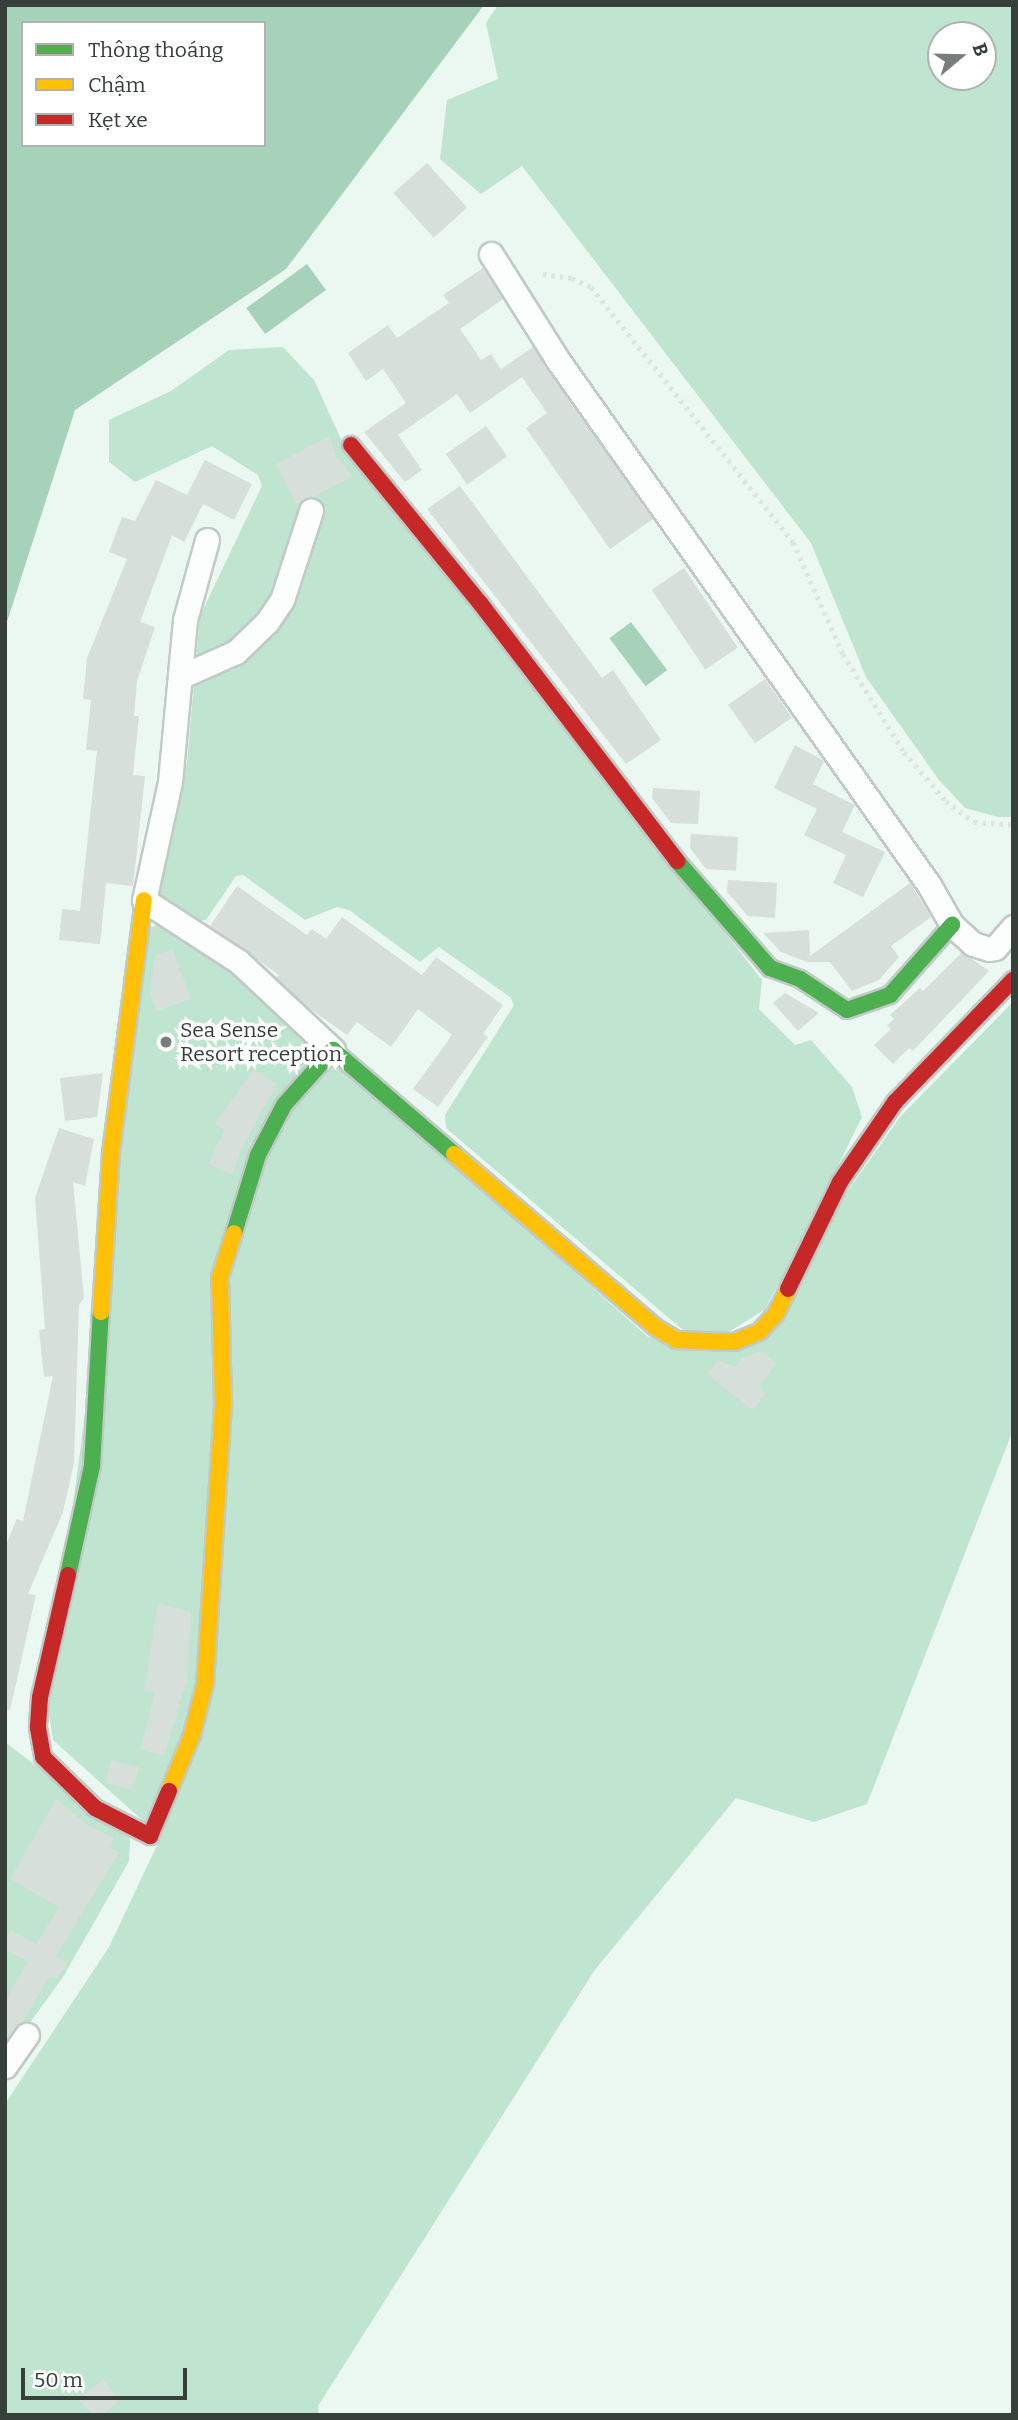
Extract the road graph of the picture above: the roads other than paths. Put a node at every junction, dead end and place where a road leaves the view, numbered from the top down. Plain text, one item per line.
1 (491, 254) dead end
2 (351, 445) dead end
3 (311, 511) dead end
4 (208, 540) dead end
5 (181, 676) junction
6 (144, 900) junction
7 (952, 925) junction
8 (1013, 927) edge
9 (1013, 980) edge
10 (333, 1050) junction
11 (27, 2035) dead end
12 (5, 2066) edge

1 - 7 street
2 - 7 street
3 - 5 street
4 - 5 street
5 - 6 street
6 - 10 street
6 - 10 street
7 - 8 street
9 - 10 street
11 - 12 street

